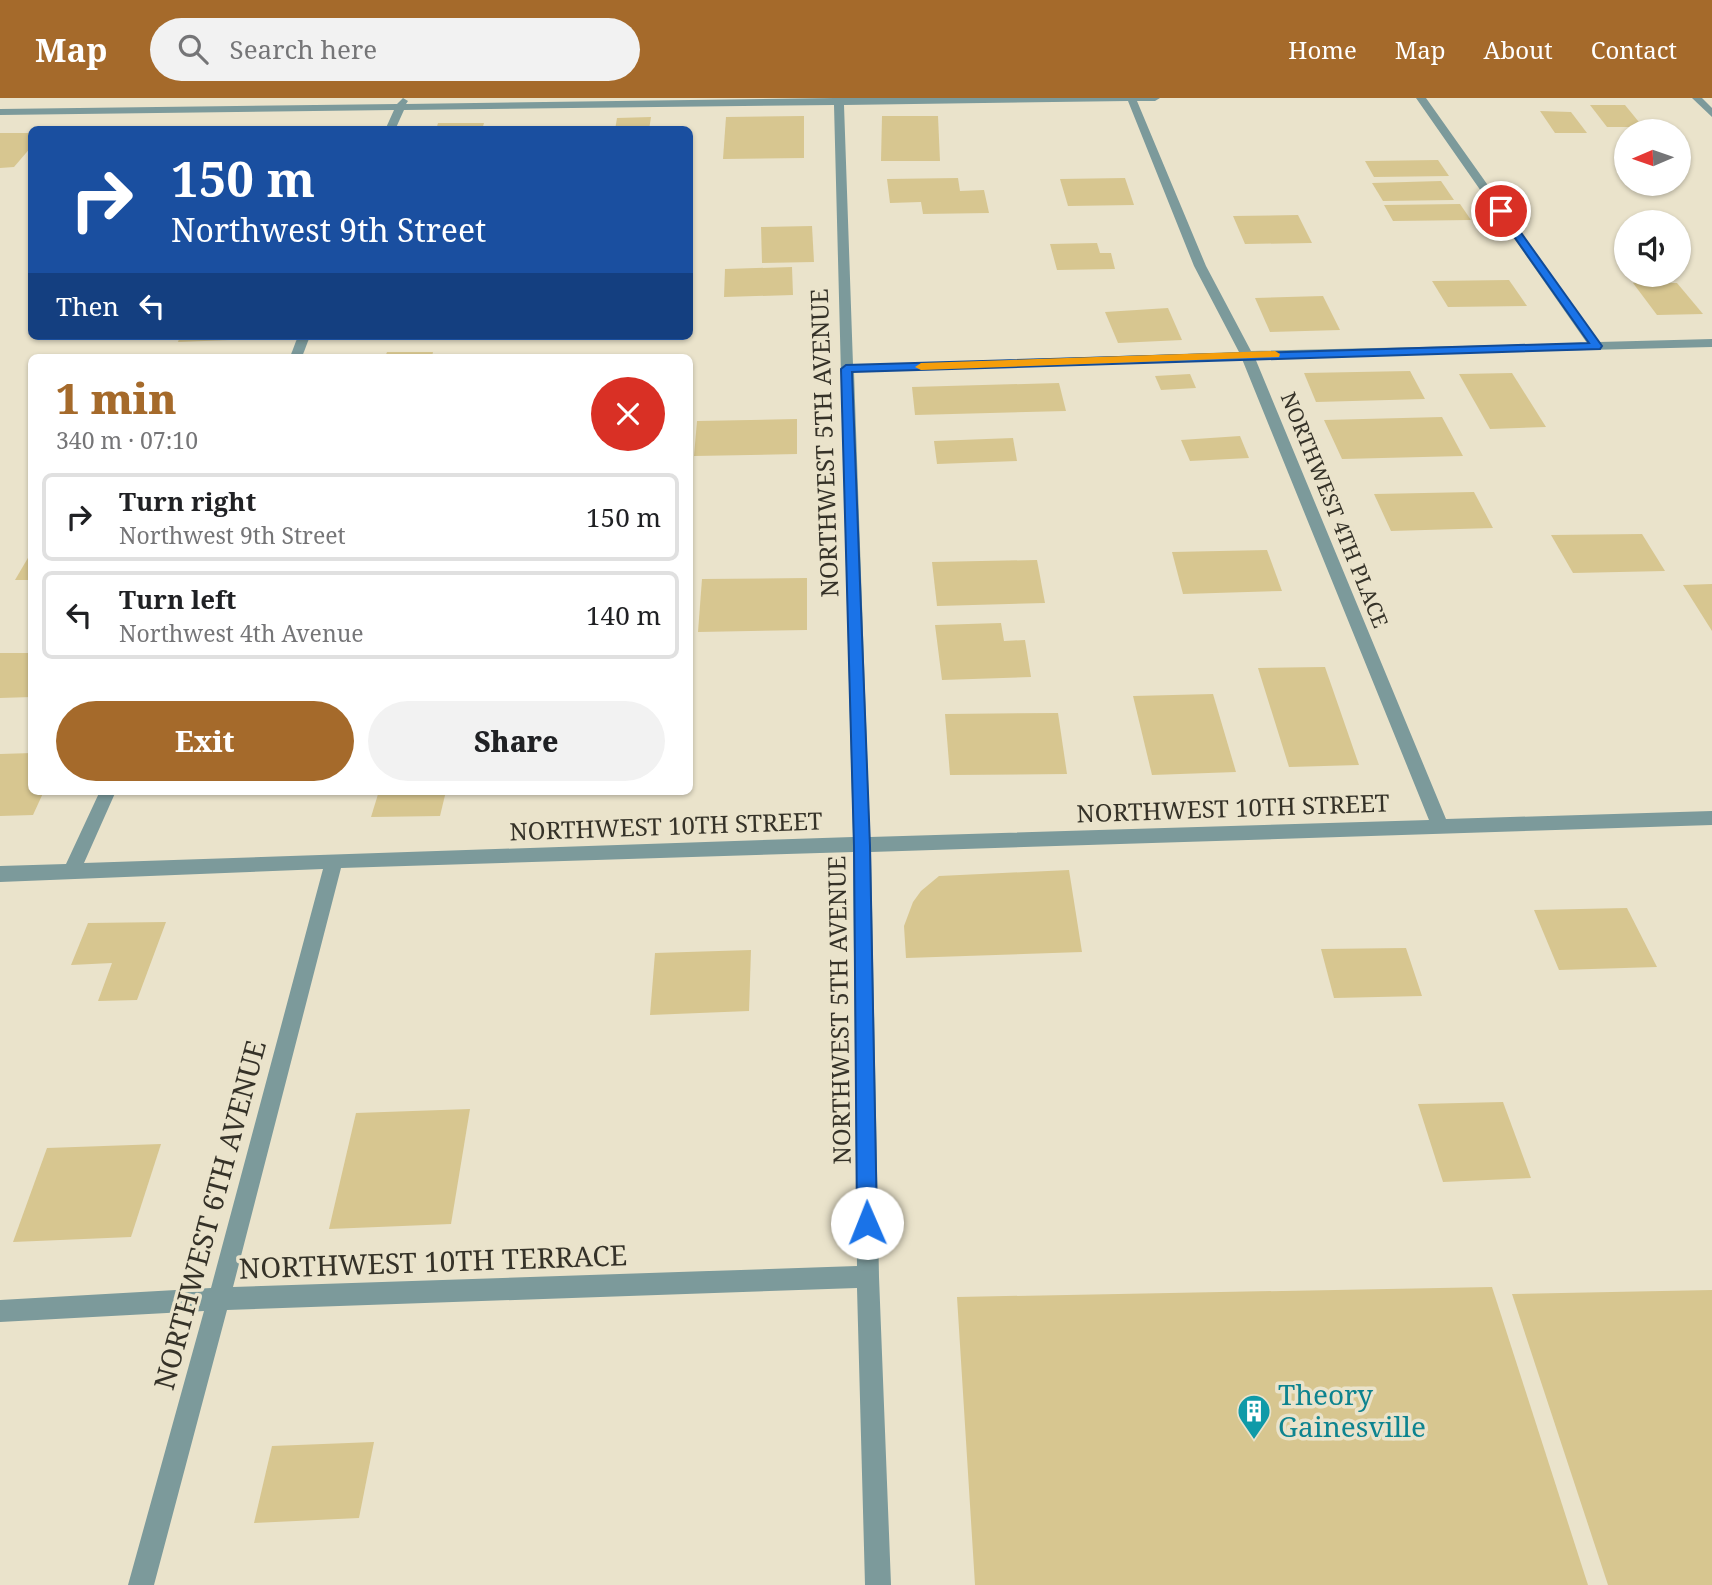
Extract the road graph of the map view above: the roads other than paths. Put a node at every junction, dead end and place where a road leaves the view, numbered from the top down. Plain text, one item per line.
1 (404, 98) edge
2 (1131, 98) edge
3 (1155, 98) edge
4 (1422, 98) edge
5 (1697, 98) edge
6 (839, 100) edge
7 (399, 109) junction
8 (0, 112) edge
9 (1712, 114) edge
10 (392, 126) edge
11 (1712, 343) edge
12 (1596, 346) junction
13 (1247, 355) junction
14 (846, 369) junction
15 (106, 795) edge
16 (1712, 818) edge
17 (1440, 826) junction
18 (862, 846) junction
19 (334, 861) junction
20 (71, 872) junction
21 (0, 874) edge
22 (867, 1277) junction
23 (219, 1299) junction
24 (0, 1311) edge
25 (141, 1585) edge
26 (878, 1585) edge

1 - 7 street
2 - 3 street
2 - 6 street
2 - 13 street, NORTHWEST 4TH PLACE
4 - 12 street
5 - 9 street
6 - 7 street
6 - 14 street, NORTHWEST 5TH AVENUE
7 - 8 street
7 - 10 street
11 - 12 street
12 - 13 street
13 - 14 street
13 - 17 street, NORTHWEST 4TH PLACE
14 - 18 street, NORTHWEST 5TH AVENUE
15 - 20 street
16 - 17 street, NORTHWEST 10TH STREET
17 - 18 street, NORTHWEST 10TH STREET
18 - 19 street, NORTHWEST 10TH STREET
18 - 22 street, NORTHWEST 5TH AVENUE
19 - 20 street, NORTHWEST 10TH STREET
19 - 23 street, NORTHWEST 6TH AVENUE
20 - 21 street, NORTHWEST 10TH STREET
22 - 23 street, NORTHWEST 10TH TERRACE
22 - 26 street, NORTHWEST 5TH AVENUE
23 - 24 street, NORTHWEST 10TH TERRACE
23 - 25 street, NORTHWEST 6TH AVENUE

